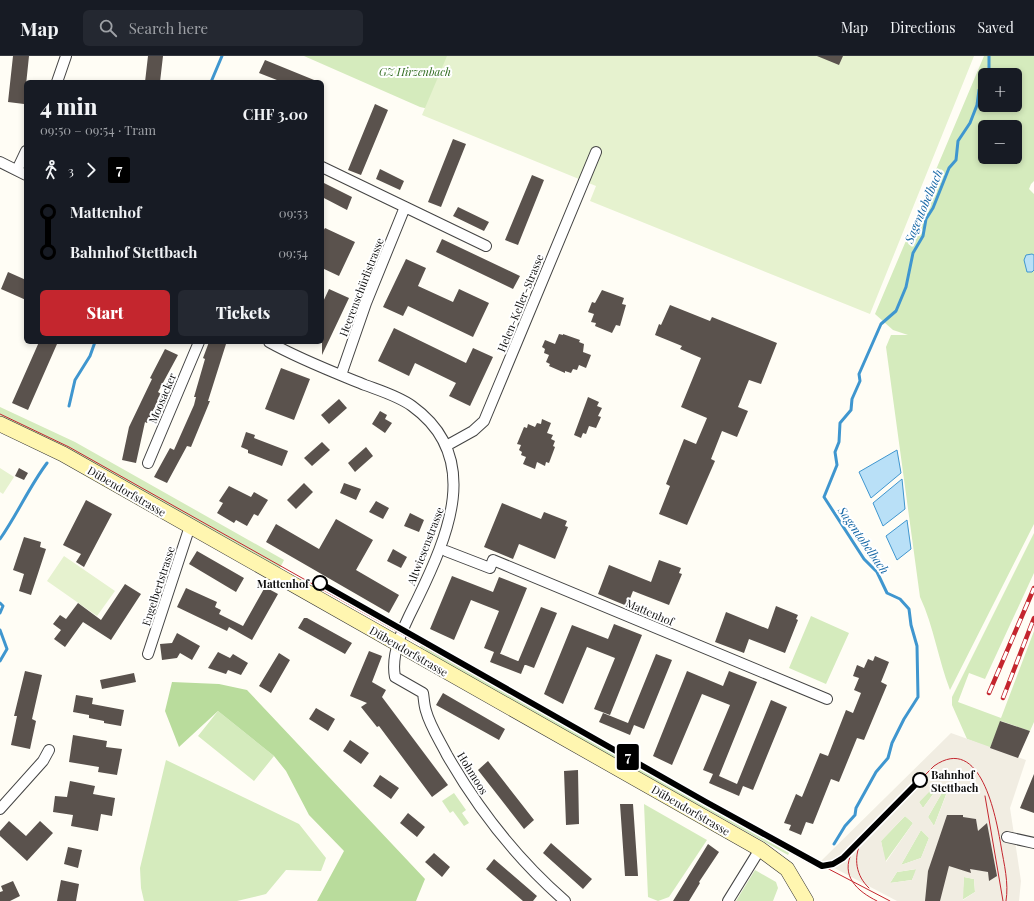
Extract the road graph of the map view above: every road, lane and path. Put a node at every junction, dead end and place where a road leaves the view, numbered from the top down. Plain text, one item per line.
1 (66, 56) edge
2 (58, 80) edge
3 (596, 152) dead end
4 (24, 156) edge
5 (0, 162) edge
6 (324, 168) edge
7 (16, 170) junction
8 (24, 174) edge
9 (406, 207) junction
10 (486, 246) dead end
11 (198, 344) edge
12 (273, 344) edge
13 (341, 375) junction
14 (0, 424) edge
15 (446, 446) junction
16 (148, 463) dead end
17 (190, 526) junction
18 (446, 551) dead end
19 (397, 645) junction
20 (148, 654) dead end
21 (827, 699) dead end
22 (49, 750) dead end
23 (0, 809) edge
24 (1007, 837) dead end
25 (1034, 843) edge
26 (760, 850) junction
27 (804, 898) edge
28 (565, 901) edge
29 (728, 901) edge

1 - 2 street
3 - 15 street, Helen-Keller-Strasse
4 - 7 street
5 - 7 street
6 - 9 street
7 - 8 street
9 - 10 street
9 - 13 street, Heerenschürlistrasse
11 - 16 street, Moosacker
12 - 13 street, Altwiesenstrasse
13 - 15 street, Altwiesenstrasse
14 - 17 street, Dübendorfstrasse
15 - 19 street, Altwiesenstrasse
17 - 19 street, Dübendorfstrasse
17 - 20 street, Engelbertstrasse
18 - 21 street, Mattenhof
19 - 26 street, Dübendorfstrasse
19 - 28 street, Hohmoos
22 - 23 street
24 - 25 street
26 - 27 street, Dübendorfstrasse
26 - 29 street

